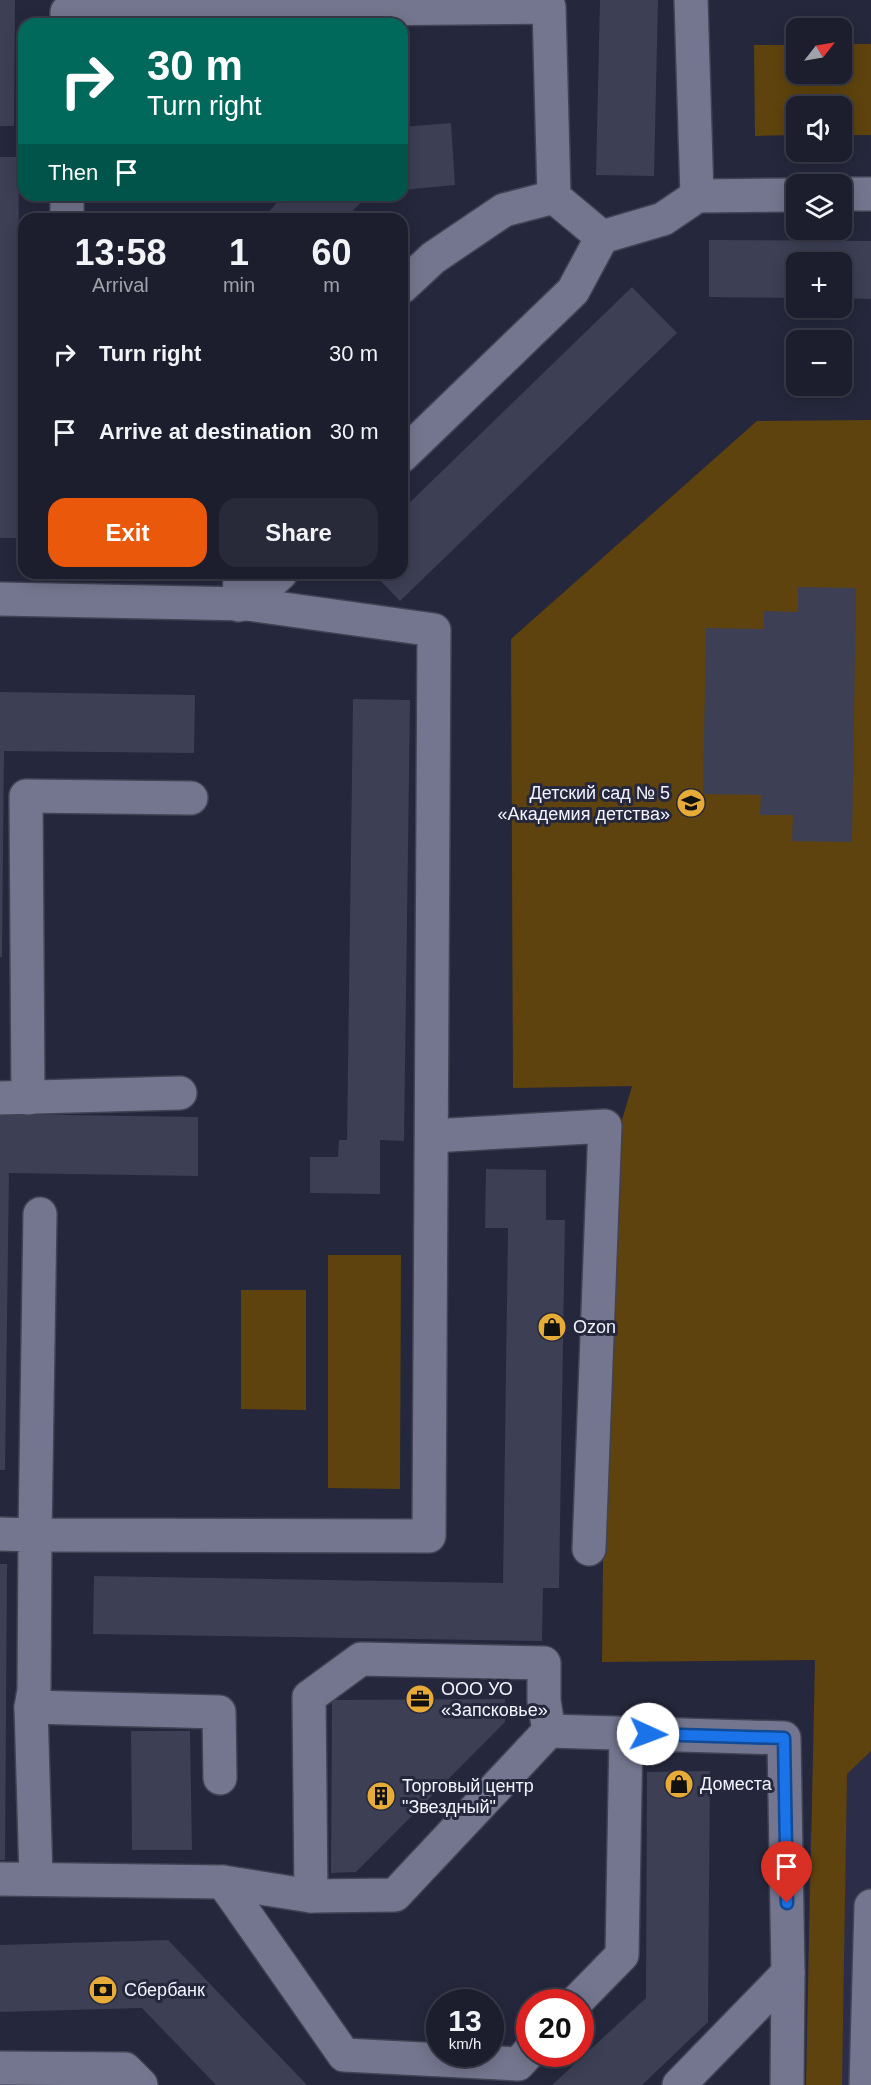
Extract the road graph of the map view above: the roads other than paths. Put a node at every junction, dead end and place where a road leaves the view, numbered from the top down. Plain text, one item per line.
1 (691, 0) edge
2 (67, 18) edge
3 (871, 194) edge
4 (786, 195) edge
5 (852, 195) edge
6 (697, 196) junction
7 (554, 197) junction
8 (602, 237) junction
9 (408, 281) edge
10 (408, 450) edge
11 (241, 579) edge
12 (274, 579) edge
13 (0, 599) edge
14 (244, 605) junction
15 (190, 798) dead end
16 (180, 1093) dead end
17 (14, 1098) edge
18 (432, 1136) junction
19 (40, 1215) dead end
20 (0, 1534) edge
21 (35, 1535) junction
22 (589, 1549) dead end
23 (31, 1707) junction
24 (549, 1731) junction
25 (626, 1734) junction
26 (220, 1778) dead end
27 (36, 1878) junction
28 (0, 1879) edge
29 (223, 1882) junction
30 (311, 1896) junction
31 (871, 1906) edge
32 (788, 1973) junction
33 (589, 1989) edge
34 (516, 2064) edge
35 (0, 2068) edge
36 (141, 2085) edge
37 (679, 2085) edge
38 (787, 2085) edge
39 (866, 2085) edge

1 - 6 lane
2 - 7 lane
3 - 5 lane
4 - 6 lane
6 - 8 lane
7 - 8 lane
7 - 9 lane
8 - 10 lane
11 - 14 lane
12 - 14 lane
13 - 14 lane
14 - 18 lane
15 - 17 lane
16 - 17 lane
18 - 21 lane
18 - 22 lane
19 - 21 lane
20 - 21 lane
21 - 23 lane
23 - 26 lane
23 - 27 lane
24 - 25 lane
24 - 30 lane
24 - 30 lane
25 - 32 lane
25 - 33 lane
27 - 28 lane
27 - 29 lane
29 - 30 lane
29 - 34 lane
31 - 39 lane
32 - 37 lane
32 - 38 lane
35 - 36 lane

